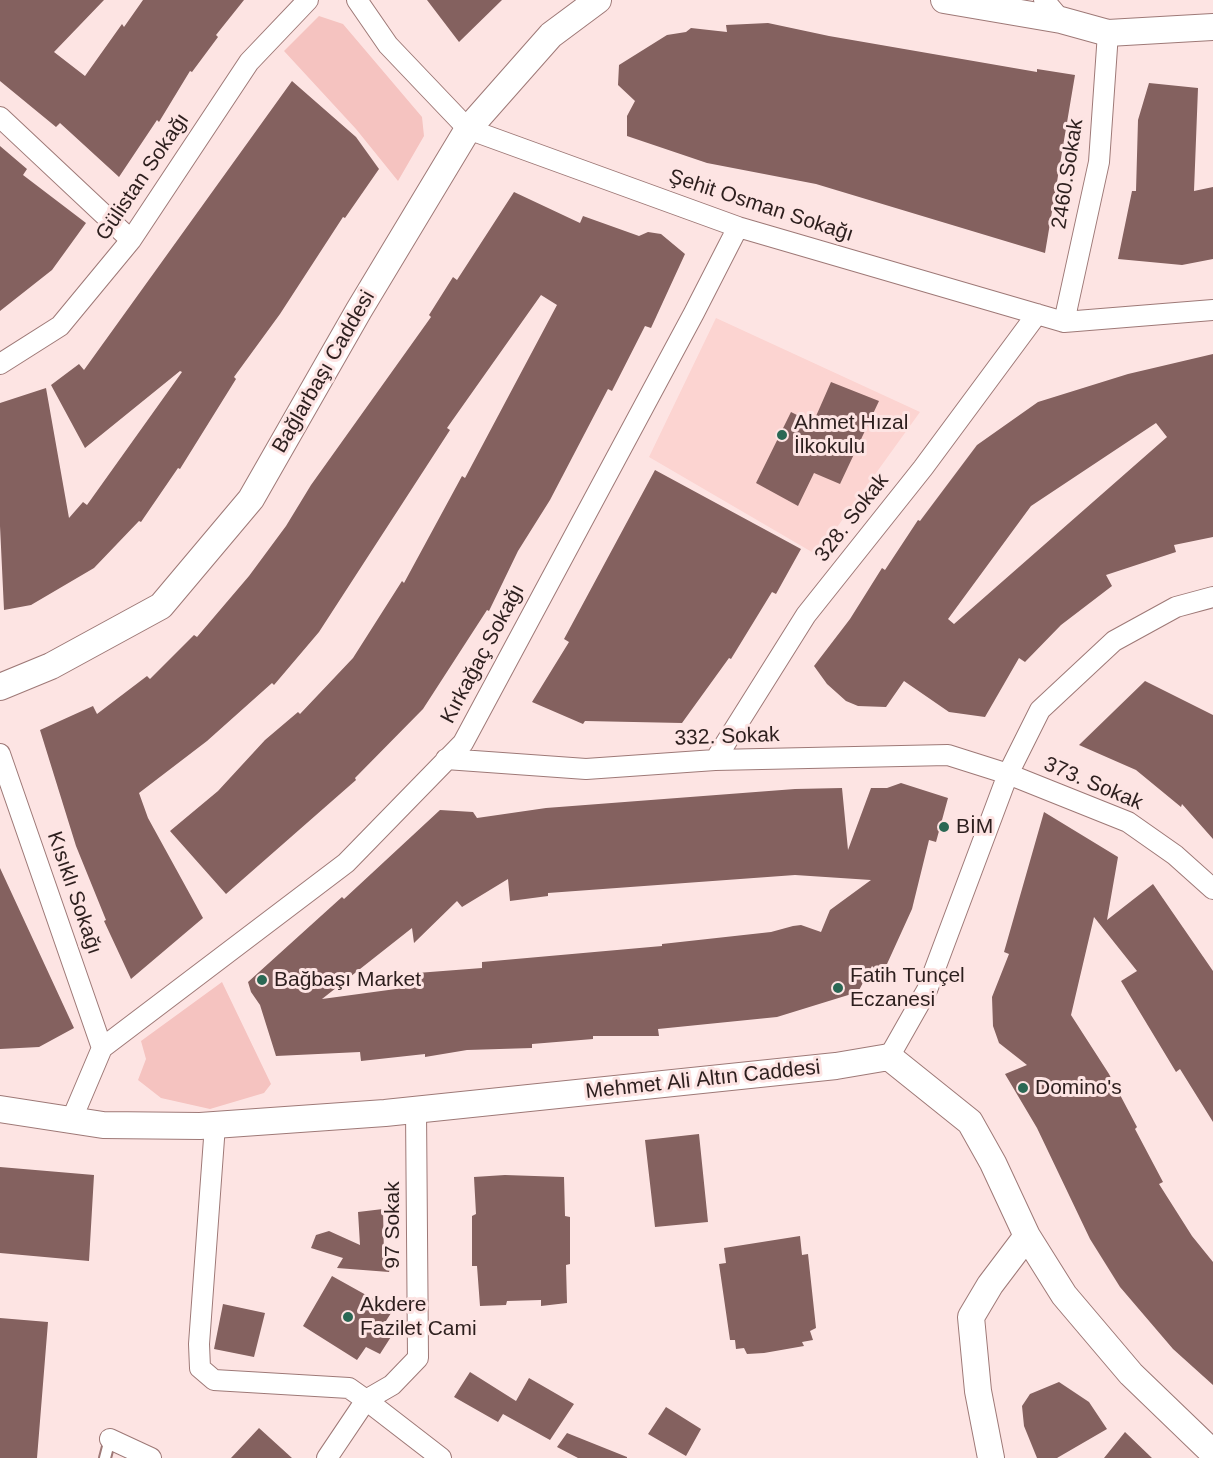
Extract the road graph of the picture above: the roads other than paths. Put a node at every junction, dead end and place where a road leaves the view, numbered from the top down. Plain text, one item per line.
1 (308, 0) edge
2 (357, 0) edge
3 (598, 0) edge
4 (944, 0) edge
5 (1044, 0) edge
6 (1061, 20) junction
7 (1213, 27) edge
8 (1108, 33) junction
9 (0, 117) edge
10 (468, 129) junction
11 (738, 227) junction
12 (131, 240) junction
13 (1213, 310) edge
14 (1037, 314) junction
15 (1064, 322) junction
16 (0, 364) edge
17 (1213, 597) edge
18 (0, 687) edge
19 (0, 754) edge
20 (446, 759) junction
21 (715, 760) junction
22 (1008, 774) junction
23 (1213, 889) edge
24 (102, 1048) junction
25 (889, 1057) junction
26 (0, 1109) edge
27 (416, 1110) junction
28 (71, 1121) junction
29 (215, 1125) junction
30 (1027, 1236) junction
31 (366, 1400) junction
32 (107, 1449) edge
33 (1213, 1453) edge
34 (151, 1458) edge
35 (327, 1458) edge
36 (441, 1458) edge
37 (992, 1458) edge

1 - 12 street, Gülistan Sokağı
2 - 10 street, Şehit Osman Sokağı
3 - 10 street, Bağlarbaşı Caddesi
4 - 6 street
5 - 6 street
6 - 8 street
7 - 8 street
8 - 15 street, 2460.Sokak
9 - 12 street
10 - 11 street, Şehit Osman Sokağı
10 - 18 street, Bağlarbaşı Caddesi
11 - 14 street, Şehit Osman Sokağı
11 - 20 street, Kırkağaç Sokağı
12 - 16 street, Gülistan Sokağı
13 - 15 street, Şehit Osman Sokağı
14 - 15 street, Şehit Osman Sokağı
14 - 21 street, 328. Sokak
17 - 22 street
19 - 24 street, Kısıklı Sokağı
20 - 21 street, 332. Sokak
20 - 24 street, Kırkağaç Sokağı
21 - 22 street, 332. Sokak
22 - 23 street, 373. Sokak
22 - 25 street
24 - 28 street, Kırkağaç Sokağı
25 - 27 street, Mehmet Ali Altın Caddesi
25 - 30 street
26 - 28 street, Mehmet Ali Altın Caddesi
27 - 29 street, Mehmet Ali Altın Caddesi
27 - 31 street, 97 Sokak
28 - 29 street, Mehmet Ali Altın Caddesi
29 - 31 street
30 - 33 street
30 - 37 street
31 - 35 street
31 - 36 street
32 - 34 street

